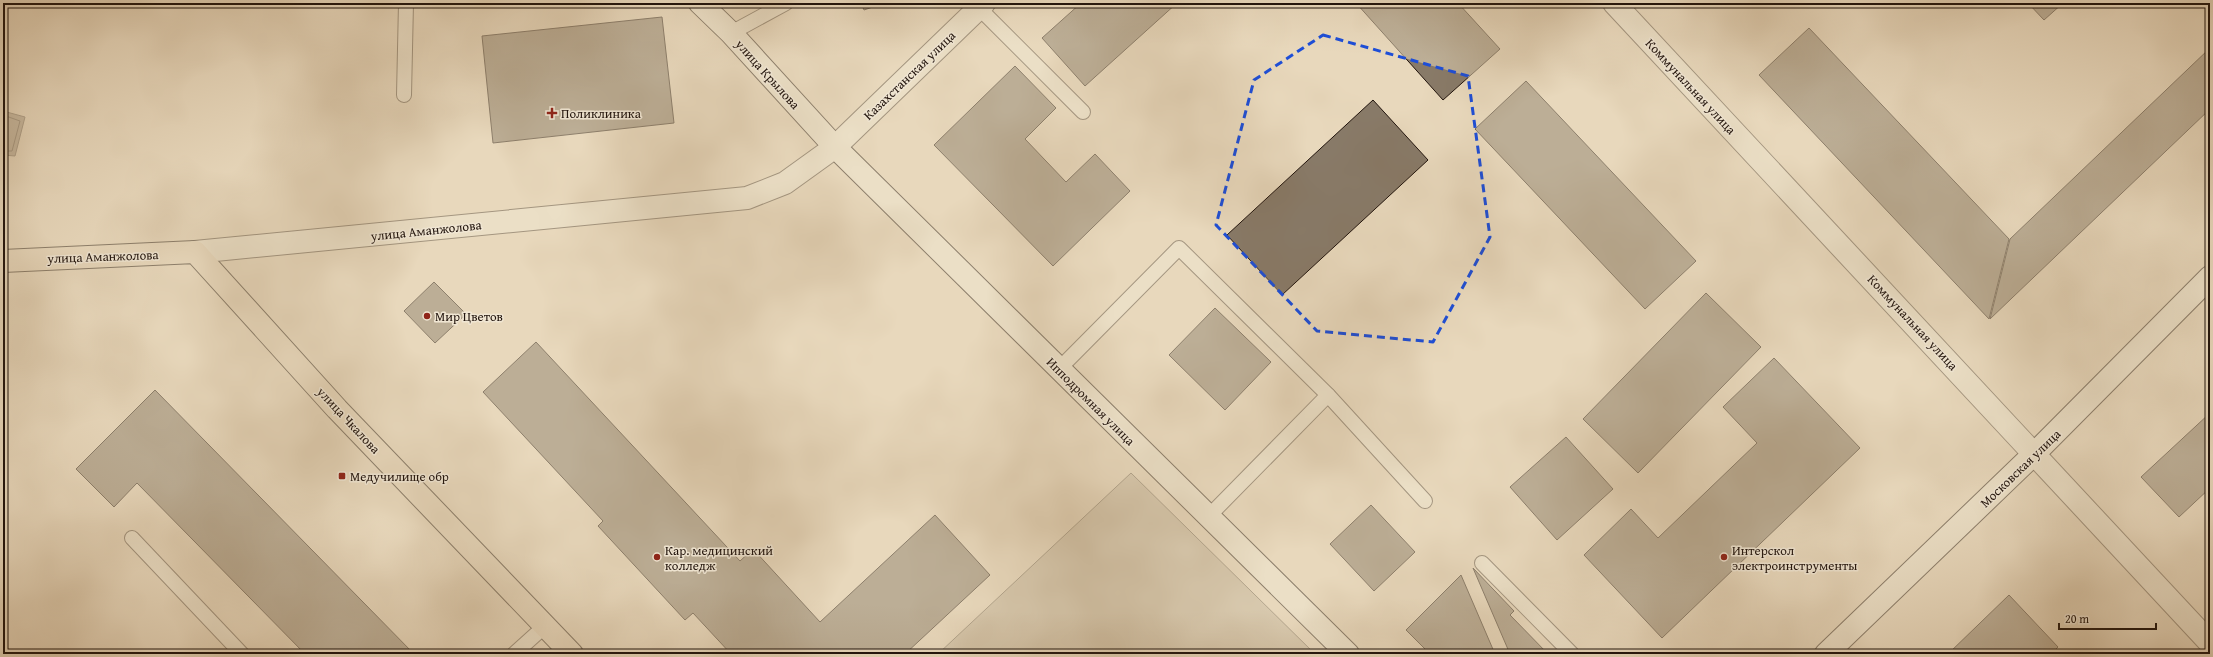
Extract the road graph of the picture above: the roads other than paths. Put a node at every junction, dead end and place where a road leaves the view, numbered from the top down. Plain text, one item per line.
1 (406, 3) edge
2 (700, 3) edge
3 (786, 3) edge
4 (1614, 3) edge
5 (981, 6) edge
6 (731, 33) junction
7 (404, 95) dead end
8 (1083, 112) dead end
9 (835, 147) junction
10 (195, 252) junction
11 (3, 260) edge
12 (2210, 277) edge
13 (1059, 369) junction
14 (1328, 395) junction
15 (2035, 453) junction
16 (1425, 501) dead end
17 (1209, 516) junction
18 (132, 538) dead end
19 (1482, 563) dead end
20 (545, 626) junction
21 (2210, 642) edge
22 (242, 654) edge
23 (514, 654) edge
24 (572, 654) edge
25 (1348, 654) edge
26 (1572, 654) edge
27 (1826, 654) edge

1 - 7 lane
2 - 6 street, улица Крылова
3 - 6 lane
4 - 15 street, Коммунальная улица
5 - 8 lane
5 - 9 street, Казахстанская улица
6 - 9 street, улица Крылова
9 - 10 street, улица Аманжолова
9 - 13 street, Ипподромная улица
10 - 11 main road, улица Аманжолова
10 - 20 main road, улица Чкалова
12 - 15 street, Московская улица
13 - 14 lane
13 - 17 street, Ипподромная улица
14 - 16 lane
14 - 17 lane
15 - 21 street, Коммунальная улица
15 - 27 street, Московская улица
17 - 25 street, Ипподромная улица
18 - 22 lane
19 - 26 lane
20 - 23 lane
20 - 24 main road, улица Чкалова

